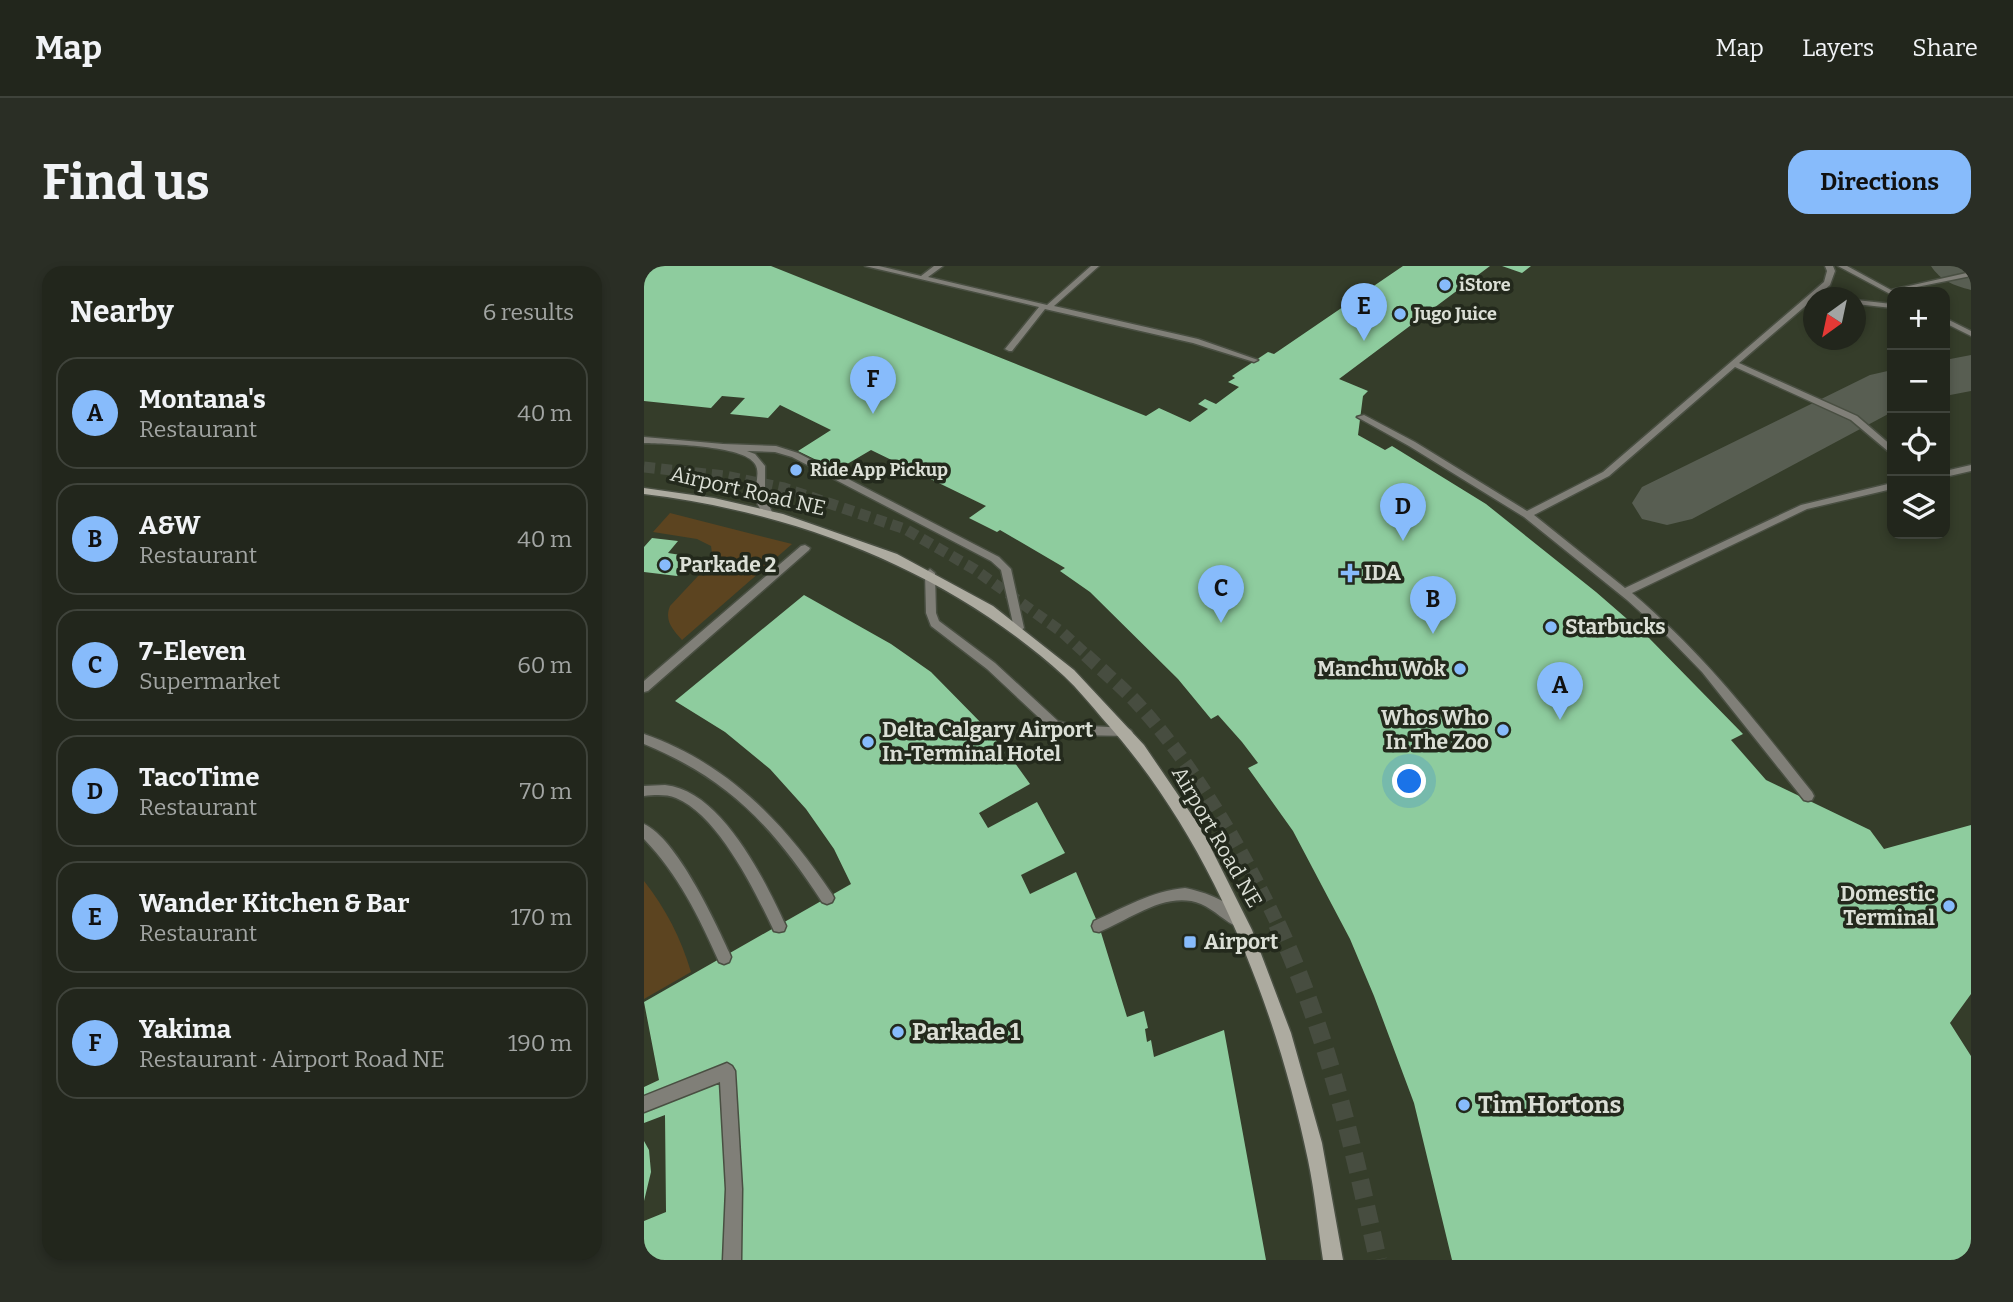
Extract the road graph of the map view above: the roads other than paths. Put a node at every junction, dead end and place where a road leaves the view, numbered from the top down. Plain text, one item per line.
1 (869, 266) edge
2 (939, 266) edge
3 (1095, 266) edge
4 (1829, 266) edge
5 (1842, 266) edge
6 (1971, 274) edge
7 (922, 278) junction
8 (1913, 287) edge
9 (1887, 290) edge
10 (1866, 303) edge
11 (1887, 305) edge
12 (1045, 308) junction
13 (1803, 309) edge
14 (1794, 312) junction
15 (1950, 324) edge
16 (1971, 334) edge
17 (1009, 349) dead end
18 (1254, 360) dead end
19 (1733, 363) junction
20 (1361, 416) dead end
21 (644, 440) edge
22 (1887, 446) edge
23 (719, 447) junction
24 (1971, 468) edge
25 (1950, 473) edge
26 (1887, 487) edge
27 (644, 491) edge
28 (768, 514) junction
29 (1527, 515) junction
30 (805, 548) dead end
31 (930, 573) junction
32 (1625, 592) junction
33 (1019, 628) junction
34 (644, 688) edge
35 (1127, 733) junction
36 (644, 739) edge
37 (644, 791) edge
38 (1808, 796) dead end
39 (644, 830) edge
40 (827, 898) dead end
41 (1243, 925) junction
42 (779, 926) dead end
43 (1099, 926) dead end
44 (724, 957) dead end
45 (644, 1104) edge
46 (732, 1260) edge
47 (1334, 1260) edge

1 - 7 lane
2 - 7 lane
3 - 12 lane
4 - 14 lane
5 - 9 lane
6 - 8 lane
7 - 12 lane
10 - 11 lane
12 - 17 lane
12 - 18 lane
13 - 14 lane
14 - 19 lane
15 - 16 lane
19 - 22 lane
19 - 29 lane
20 - 29 lane
21 - 23 lane
23 - 28 lane
23 - 33 lane
24 - 25 lane
26 - 32 lane
27 - 28 main road, Airport Road NE
28 - 31 main road, Airport Road NE
29 - 32 lane
30 - 34 lane
31 - 33 main road, Airport Road NE
31 - 35 lane
32 - 38 lane
33 - 35 main road, Airport Road NE
35 - 41 main road, Airport Road NE
36 - 40 lane
37 - 42 lane
39 - 44 lane
41 - 43 lane
41 - 47 main road, Airport Road NE
45 - 46 lane

